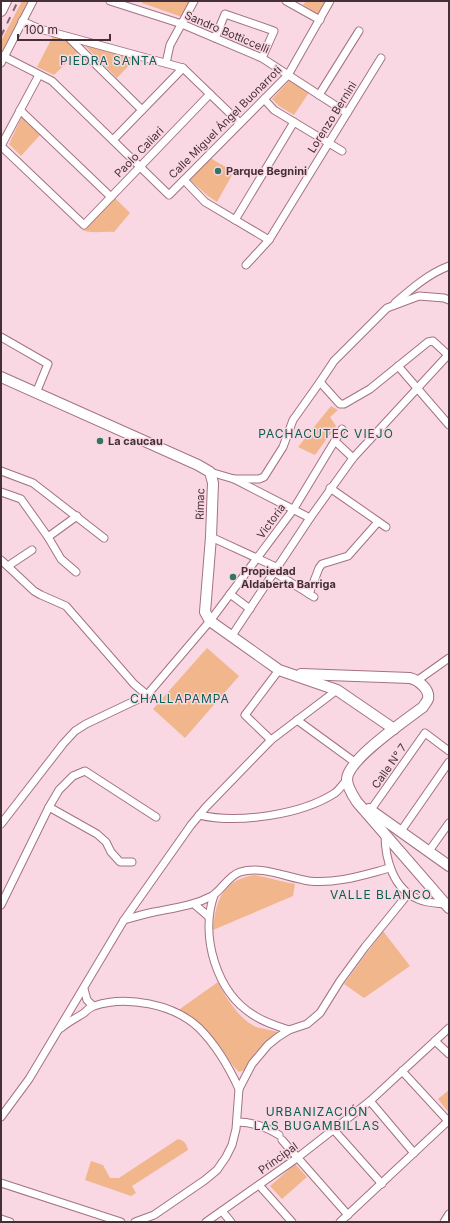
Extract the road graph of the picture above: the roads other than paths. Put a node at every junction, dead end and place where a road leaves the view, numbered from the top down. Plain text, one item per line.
1 (33, 1) edge
2 (110, 1) edge
3 (194, 1) edge
4 (286, 1) edge
5 (330, 1) edge
6 (320, 20) junction
7 (22, 22) junction
8 (182, 24) junction
9 (359, 31) dead end
10 (67, 36) junction
11 (215, 38) junction
12 (2, 58) edge
13 (262, 58) junction
14 (381, 58) dead end
15 (166, 63) junction
16 (183, 68) junction
17 (39, 74) junction
18 (288, 75) junction
19 (210, 94) junction
20 (319, 95) junction
21 (264, 99) junction
22 (20, 110) junction
23 (142, 110) junction
24 (347, 113) junction
25 (294, 122) junction
26 (240, 123) junction
27 (113, 140) junction
28 (328, 143) junction
29 (1, 146) edge
30 (342, 151) dead end
31 (140, 167) junction
32 (184, 180) junction
33 (111, 197) junction
34 (235, 220) junction
35 (269, 240) junction
36 (246, 265) dead end
37 (449, 266) edge
38 (449, 300) edge
39 (390, 307) junction
40 (1, 336) edge
41 (398, 366) junction
42 (1, 377) edge
43 (320, 382) junction
44 (417, 389) junction
45 (36, 393) junction
46 (449, 425) edge
47 (342, 429) dead end
48 (335, 441) junction
49 (353, 458) junction
50 (1, 471) edge
51 (210, 472) junction
52 (234, 479) junction
53 (330, 488) junction
54 (1, 492) edge
55 (293, 510) junction
56 (77, 516) junction
57 (310, 518) junction
58 (378, 522) junction
59 (386, 527) dead end
60 (48, 537) junction
61 (211, 537) junction
62 (104, 538) dead end
63 (32, 550) dead end
64 (257, 558) junction
65 (1, 560) edge
66 (8, 566) junction
67 (275, 569) junction
68 (76, 572) dead end
69 (230, 594) junction
70 (250, 609) junction
71 (210, 621) junction
72 (231, 637) junction
73 (449, 658) edge
74 (284, 672) junction
75 (418, 680) junction
76 (337, 690) junction
77 (147, 695) junction
78 (297, 720) junction
79 (394, 729) junction
80 (271, 740) junction
81 (449, 751) edge
82 (449, 762) edge
83 (356, 763) junction
84 (347, 780) junction
85 (357, 802) junction
86 (49, 807) junction
87 (370, 811) junction
88 (199, 815) junction
89 (156, 817) dead end
90 (1, 824) edge
91 (449, 824) edge
92 (401, 831) junction
93 (385, 834) junction
94 (429, 851) junction
95 (132, 862) dead end
96 (449, 866) edge
97 (390, 868) junction
98 (408, 894) junction
99 (214, 895) junction
100 (1, 904) edge
101 (194, 904) junction
102 (447, 906) edge
103 (208, 916) junction
104 (124, 920) junction
105 (84, 989) junction
106 (93, 1006) junction
107 (449, 1028) edge
108 (289, 1030) junction
109 (56, 1031) junction
110 (435, 1041) junction
111 (449, 1054) edge
112 (402, 1071) junction
113 (232, 1074) junction
114 (246, 1075) junction
115 (239, 1089) junction
116 (370, 1101) junction
117 (1, 1118) edge
118 (237, 1122) junction
119 (333, 1129) junction
120 (414, 1152) junction
121 (297, 1158) junction
122 (1, 1183) edge
123 (382, 1184) junction
124 (259, 1185) junction
125 (222, 1211) junction
126 (449, 1214) edge
127 (348, 1215) junction
128 (1, 1219) edge
129 (288, 1221) edge
130 (10, 1222) edge
131 (121, 1222) edge
132 (135, 1222) edge
133 (206, 1222) edge
134 (231, 1222) edge
135 (340, 1222) edge
136 (444, 1222) edge

1 - 7 street
2 - 8 street, Sandro Botticcelli
3 - 8 street
4 - 6 street
5 - 6 street, Calle Miguel Ángel Buonarroti
6 - 18 street, Calle Miguel Ángel Buonarroti
7 - 10 street
7 - 12 street
8 - 11 street, Sandro Botticcelli
8 - 15 street
9 - 20 street
10 - 15 street
10 - 23 street
11 - 13 street, Sandro Botticcelli
11 - 13 street
12 - 17 street
13 - 18 street, Sandro Botticcelli
14 - 24 street, Lorenzo Bernini
15 - 16 street
16 - 19 street
16 - 23 street
17 - 22 street
17 - 27 street
18 - 20 street, Sandro Botticcelli
18 - 21 street, Calle Miguel Ángel Buonarroti
19 - 26 street
19 - 31 street, Paolo Caliari
20 - 24 street, Sandro Botticcelli
21 - 25 street
21 - 26 street, Calle Miguel Ángel Buonarroti
22 - 29 street
22 - 33 street
23 - 27 street
24 - 28 street, Lorenzo Bernini
25 - 28 street
25 - 34 street
26 - 32 street, Calle Miguel Ángel Buonarroti
27 - 31 street
28 - 30 street
28 - 35 street, Lorenzo Bernini
29 - 33 street, Paolo Caliari
31 - 32 street, Calle Miguel Ángel Buonarroti
31 - 33 street, Paolo Caliari
32 - 34 street
34 - 35 street
35 - 36 street, Lorenzo Bernini
37 - 39 street
38 - 39 street
39 - 43 street
40 - 45 street
41 - 43 street
41 - 44 street
41 - 44 street
42 - 45 street, Rímac
43 - 52 street
44 - 46 street
44 - 49 street
45 - 51 street, Rímac
47 - 48 street, Victoria
48 - 49 street
48 - 55 street, Victoria
49 - 53 street
50 - 56 street
51 - 52 street
51 - 61 street, Rímac
52 - 55 street
53 - 57 street
53 - 58 street
54 - 60 street
55 - 57 street
55 - 64 street, Victoria
56 - 60 street
56 - 62 street
57 - 67 street
58 - 59 street
58 - 67 street
60 - 68 street
61 - 64 street
61 - 71 street, Rímac
63 - 66 street
64 - 67 street
64 - 69 street, Victoria
65 - 66 street
66 - 77 street
67 - 70 street
69 - 70 street
69 - 71 street, Victoria
70 - 72 street
71 - 72 street
71 - 77 street, Victoria
72 - 74 street
73 - 75 street
74 - 75 street
74 - 76 street
74 - 80 street
75 - 79 street
76 - 78 street
76 - 79 street
77 - 90 street
78 - 80 street
78 - 83 street
79 - 83 street
80 - 88 street
81 - 87 street, Calle N° 7
82 - 92 street
83 - 84 street
84 - 85 street
84 - 88 street
85 - 87 street
85 - 93 street
86 - 89 street
86 - 95 street
86 - 100 street
87 - 92 street
88 - 104 street
91 - 94 street
92 - 94 street
93 - 97 street
93 - 102 street
94 - 96 street
97 - 98 street
97 - 99 street
98 - 102 street
98 - 108 street
99 - 101 street
99 - 103 street
101 - 103 street
101 - 104 street
103 - 108 street
104 - 105 street
105 - 106 street
105 - 109 street
106 - 109 street
106 - 113 street
107 - 110 street, Principal
108 - 114 street
109 - 117 street
110 - 111 street
110 - 112 street, Principal
112 - 116 street, Principal
112 - 120 street
113 - 114 street
113 - 115 street
114 - 115 street
115 - 118 street
116 - 119 street, Principal
116 - 120 street
118 - 121 street
118 - 132 street
119 - 121 street, Principal
119 - 123 street
120 - 123 street
121 - 124 street, Principal
121 - 127 street
122 - 131 street
123 - 127 street
124 - 125 street, Principal
124 - 129 street
125 - 133 street, Principal
125 - 134 street
126 - 136 street
127 - 135 street
128 - 130 street

